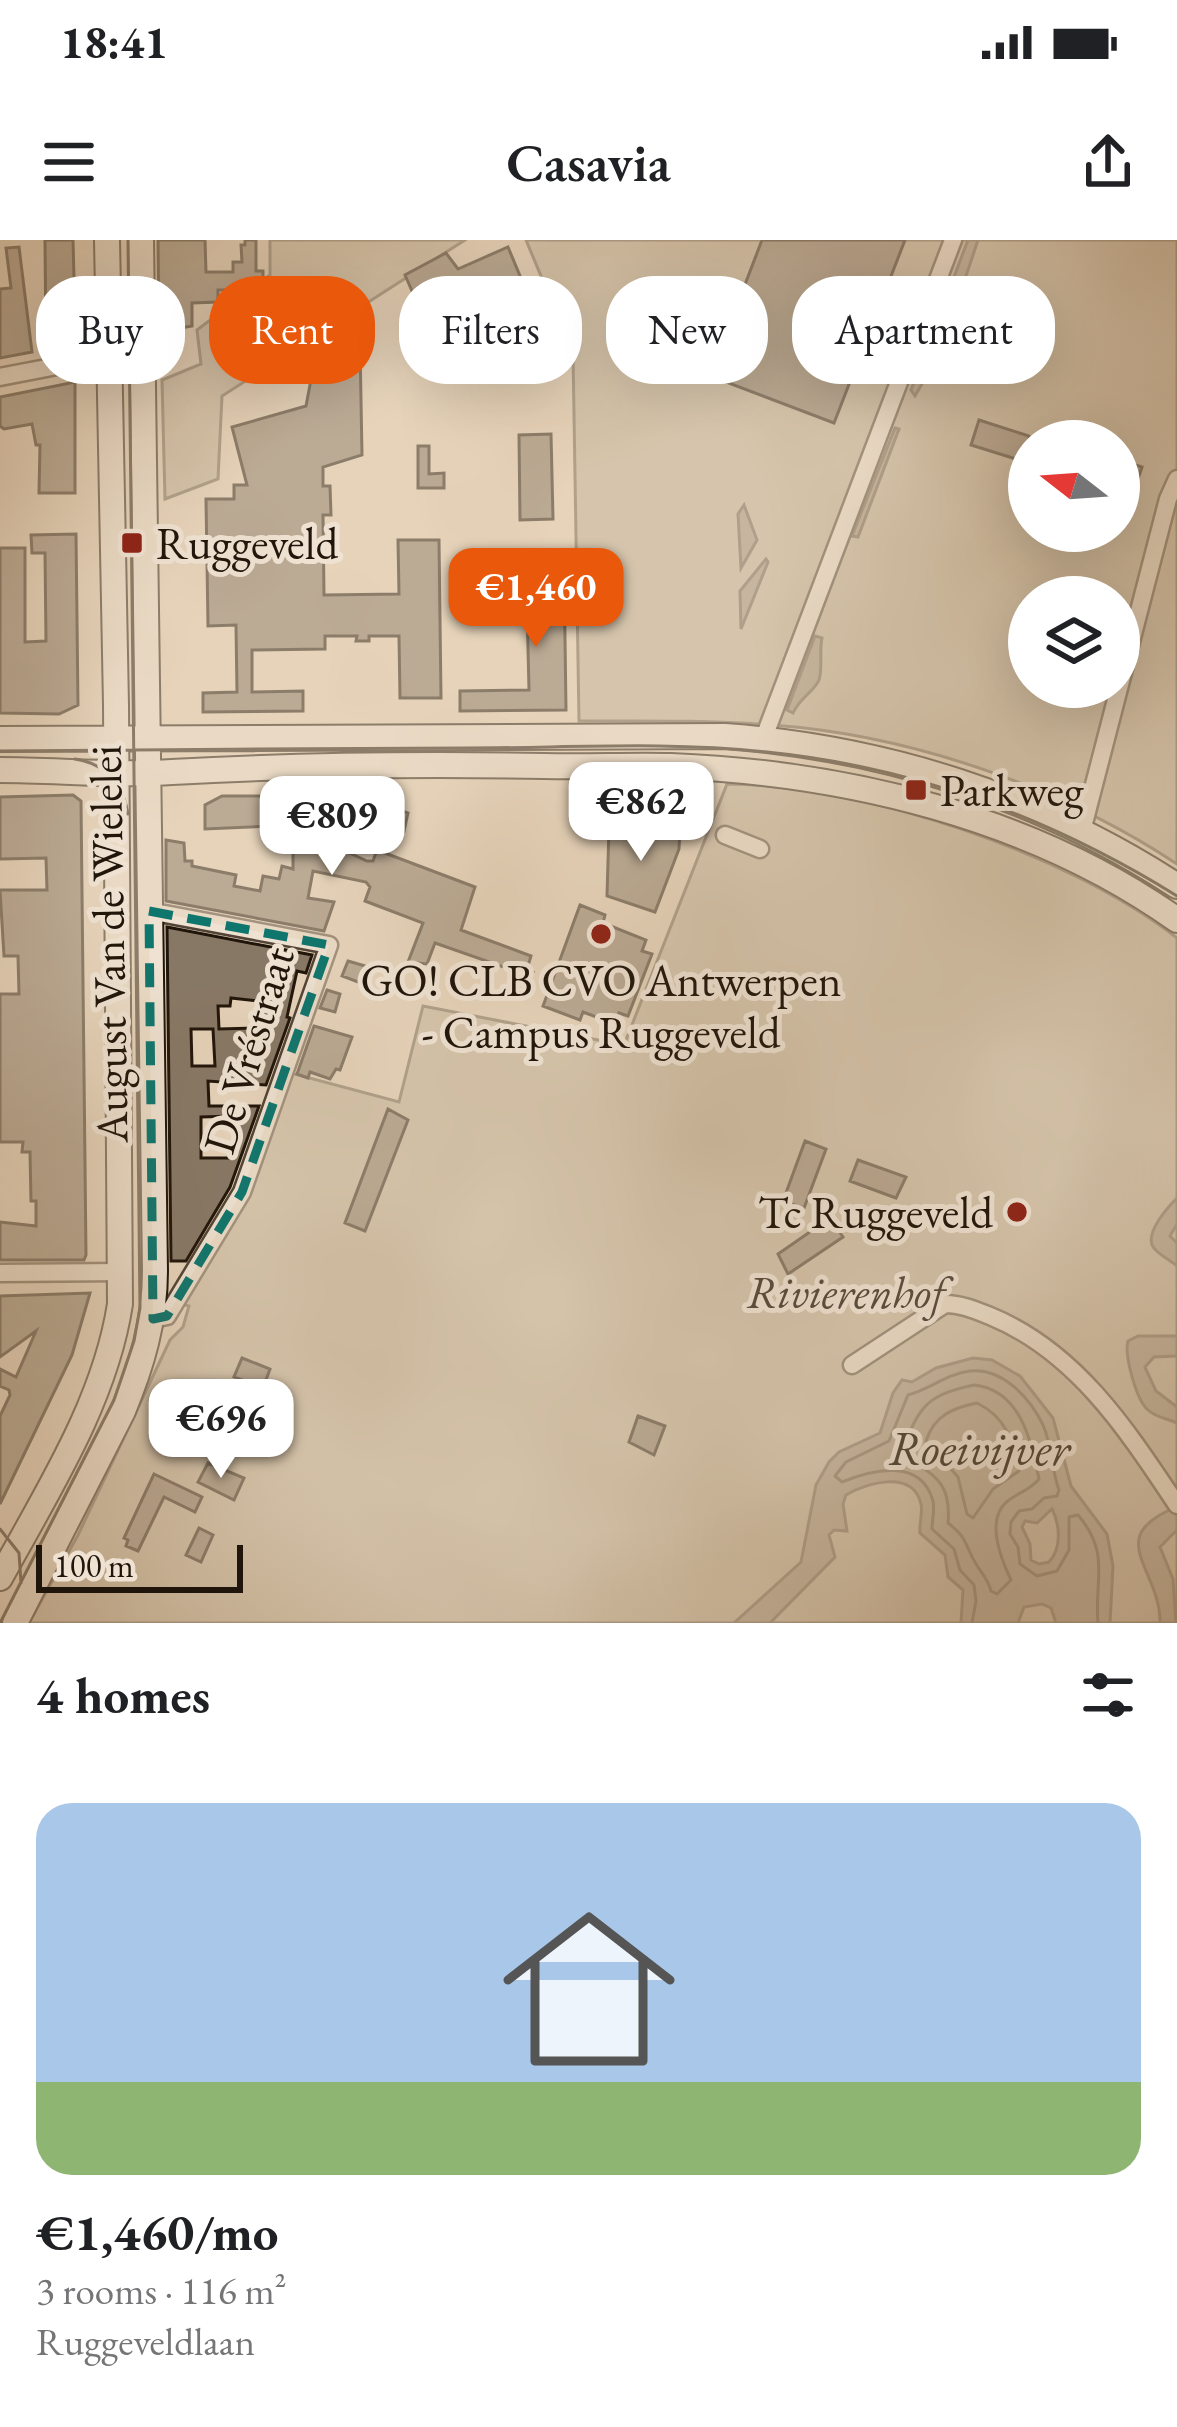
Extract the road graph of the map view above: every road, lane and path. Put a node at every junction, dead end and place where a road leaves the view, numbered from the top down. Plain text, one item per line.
1 (107, 240) edge
2 (141, 240) edge
3 (953, 240) edge
4 (108, 276) edge
5 (36, 370) edge
6 (0, 377) edge
7 (110, 384) edge
8 (1177, 479) edge
9 (766, 732) dead end
10 (0, 740) edge
11 (116, 740) junction
12 (147, 740) junction
13 (0, 770) edge
14 (115, 771) junction
15 (147, 772) junction
16 (1082, 831) junction
17 (724, 835) dead end
18 (760, 849) dead end
19 (1177, 886) edge
20 (149, 911) junction
21 (1177, 920) edge
22 (122, 1272) junction
23 (0, 1274) edge
24 (153, 1319) junction
25 (852, 1365) dead end
26 (1177, 1504) edge
27 (0, 1578) edge
28 (16, 1620) edge

1 - 4 main road, August Van de Wielelei
2 - 12 main road, August Van de Wielelei
3 - 9 street
5 - 6 street
7 - 11 main road, August Van de Wielelei
8 - 16 street
10 - 11 main road
11 - 12 main road
11 - 14 main road, August Van de Wielelei
12 - 15 main road, August Van de Wielelei
12 - 16 main road
13 - 14 main road
14 - 15 main road
14 - 22 main road, August Van de Wielelei
15 - 20 main road, August Van de Wielelei
15 - 21 main road
16 - 19 main road
17 - 18 street
20 - 24 main road, August Van de Wielelei
20 - 24 street, De Vréstraat
22 - 23 street
22 - 27 main road, August Van de Wielelei
24 - 28 main road, August Van de Wielelei
25 - 26 street

